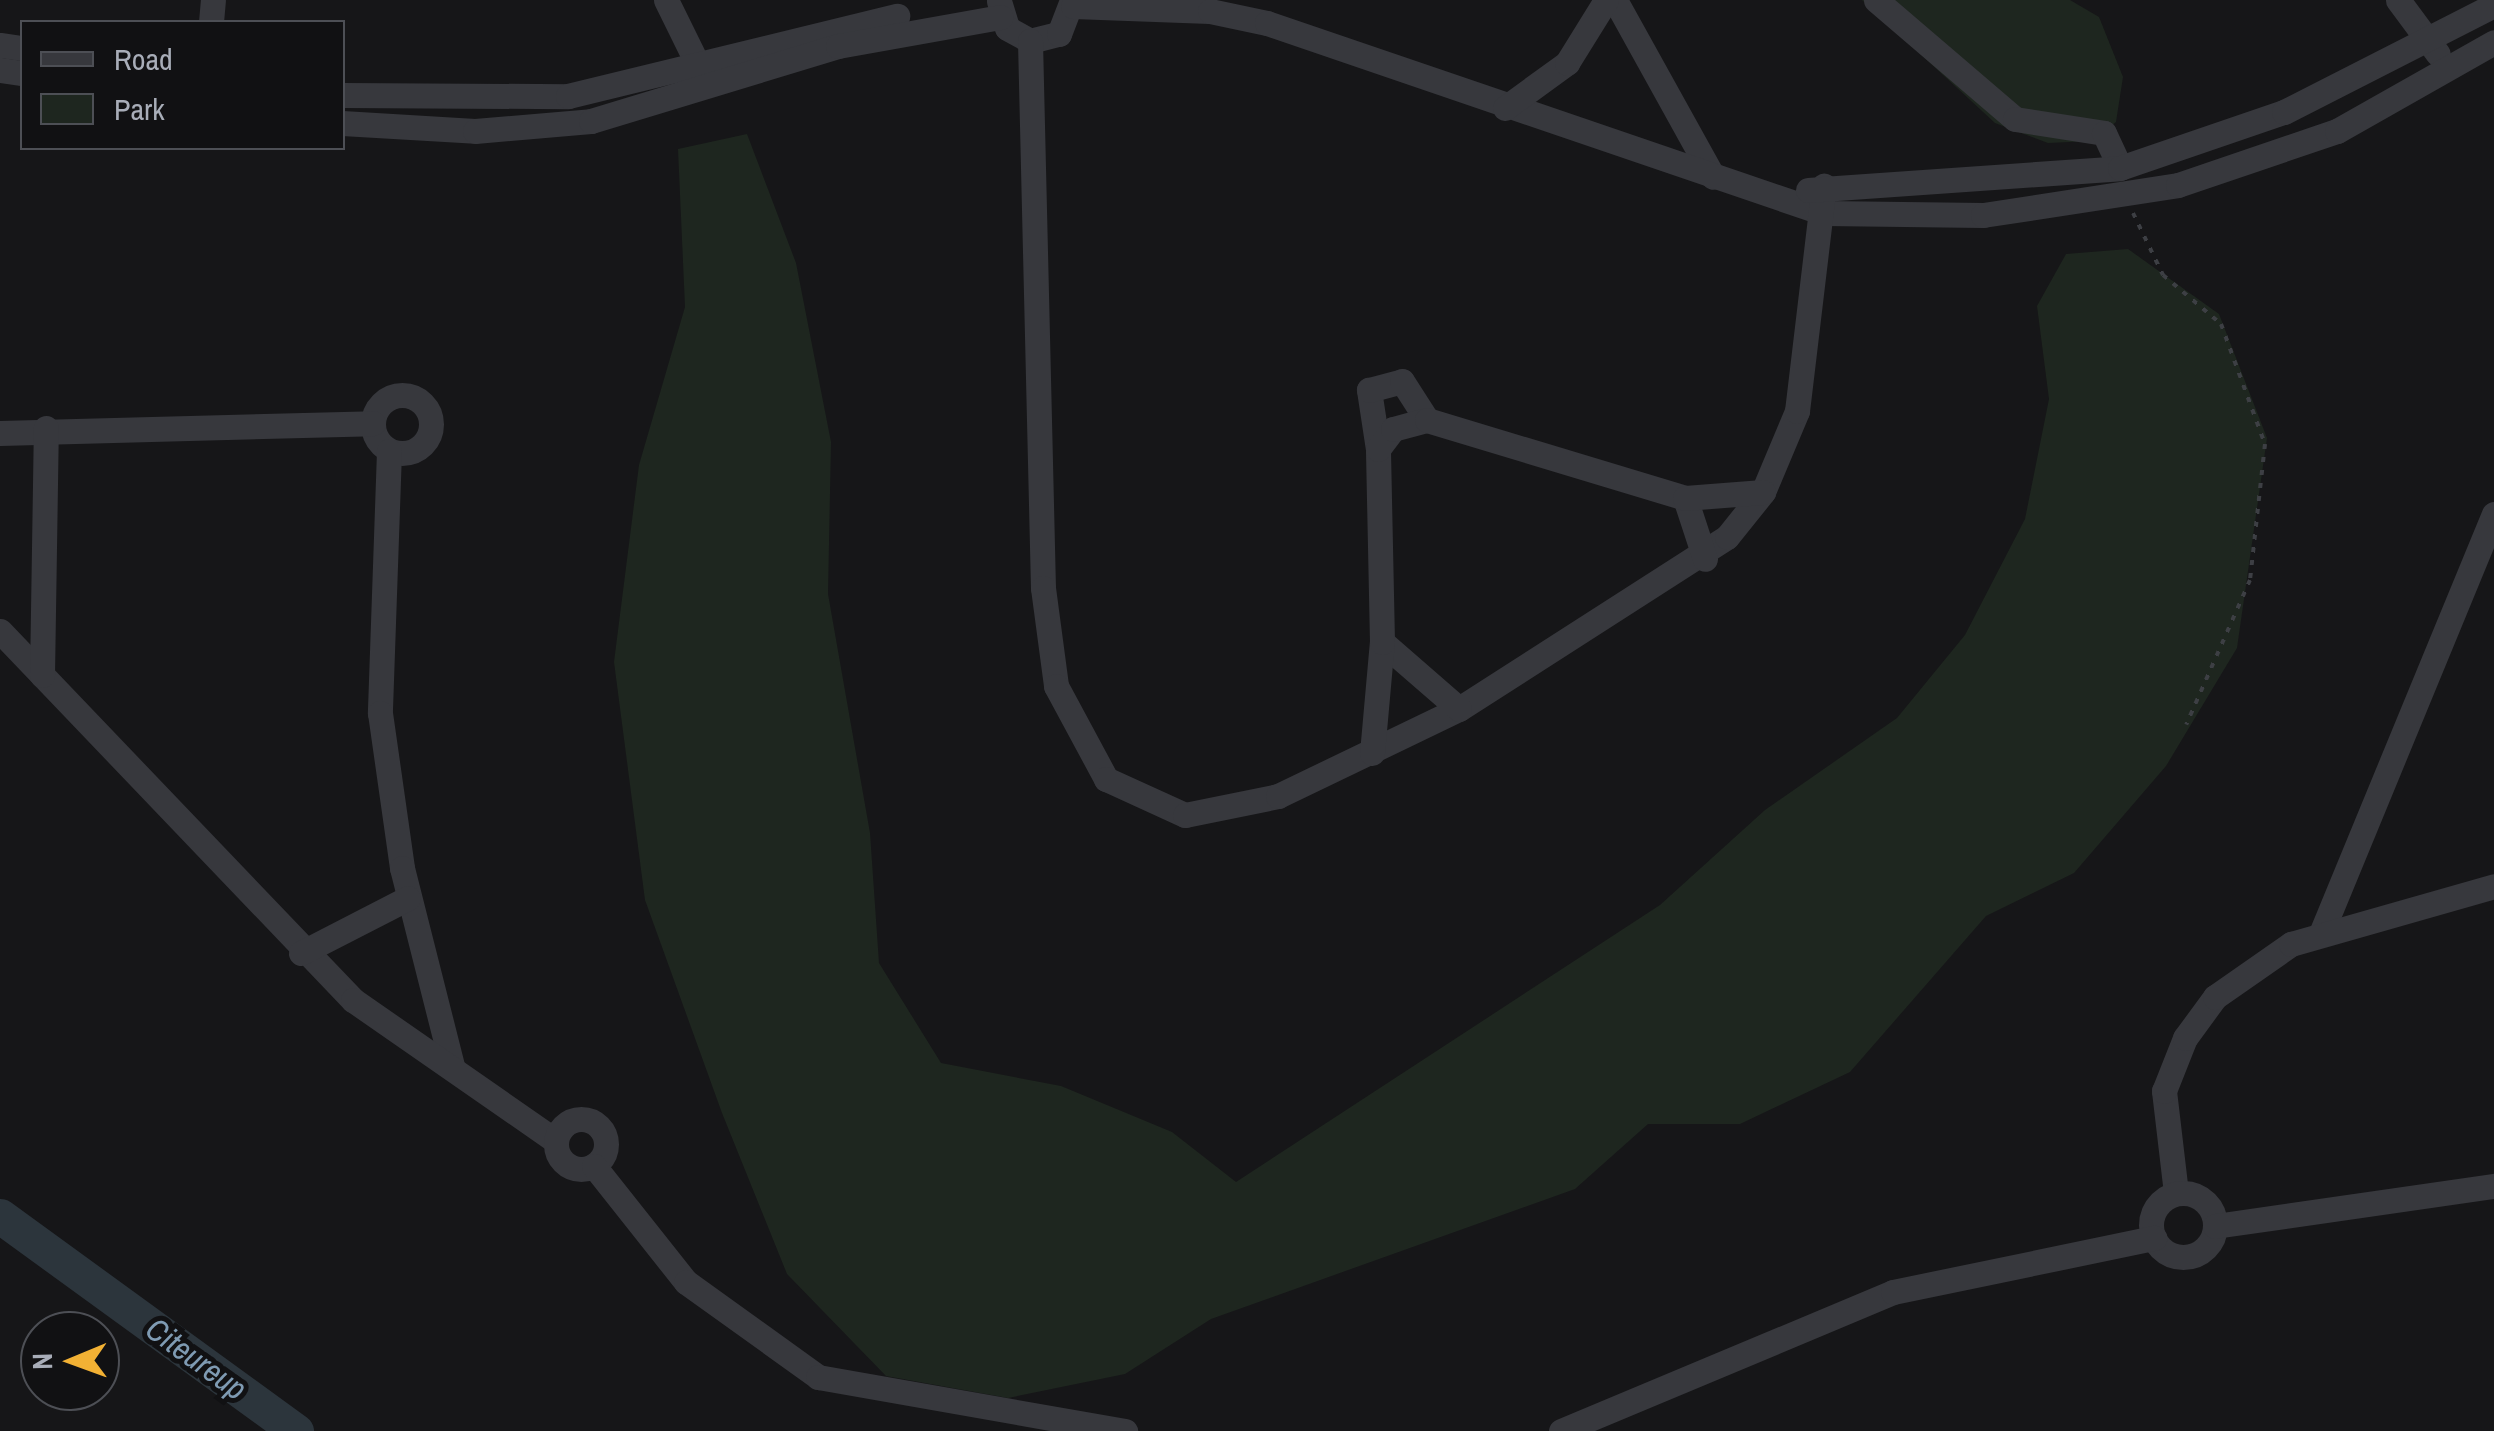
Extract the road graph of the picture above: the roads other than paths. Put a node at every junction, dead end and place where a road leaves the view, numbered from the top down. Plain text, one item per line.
1 (666, 0) edge
2 (1606, 0) edge
3 (1615, 0) edge
4 (1876, 0) edge
5 (2398, 0) edge
6 (1072, 3) edge
7 (2494, 5) edge
8 (999, 6) edge
9 (1030, 42) junction
10 (2494, 42) edge
11 (2431, 44) junction
12 (699, 67) junction
13 (2450, 71) junction
14 (345, 95) edge
15 (1505, 108) junction
16 (345, 124) edge
17 (2120, 168) junction
18 (1713, 176) junction
19 (1824, 186) junction
20 (1789, 195) junction
21 (1824, 213) junction
22 (1427, 420) junction
23 (372, 424) junction
24 (46, 428) junction
25 (0, 433) edge
26 (1378, 448) junction
27 (389, 451) junction
28 (1763, 492) junction
29 (1685, 498) junction
30 (2494, 514) edge
31 (1704, 559) junction
32 (0, 631) edge
33 (1382, 642) junction
34 (42, 675) junction
35 (1460, 709) junction
36 (1372, 753) junction
37 (2494, 886) edge
38 (408, 898) junction
39 (2322, 932) junction
40 (302, 953) junction
41 (452, 1066) junction
42 (556, 1141) junction
43 (594, 1166) junction
44 (2494, 1186) edge
45 (2176, 1193) junction
46 (2215, 1226) junction
47 (2154, 1238) junction
48 (1125, 1431) edge
49 (1561, 1431) edge

1 - 12 street
2 - 15 street
3 - 18 street
4 - 17 street
5 - 11 street
6 - 9 street
6 - 15 street
7 - 11 street
8 - 9 street
8 - 12 street
8 - 16 street
9 - 36 street
10 - 13 street
11 - 13 street
11 - 17 street
12 - 14 street
13 - 21 street
15 - 18 street
17 - 19 street
18 - 20 street
19 - 20 street
19 - 21 street
20 - 21 street
21 - 28 street
22 - 26 street
22 - 26 street
22 - 29 street
23 - 24 street
23 - 27 street
23 - 27 street
24 - 25 street
24 - 34 street
26 - 33 street
27 - 38 street
28 - 29 street
28 - 31 street
29 - 31 street
30 - 39 street
31 - 35 street
32 - 34 street
33 - 35 street
33 - 36 street
34 - 40 street
35 - 36 street
37 - 39 street
38 - 40 street
38 - 41 street
39 - 45 street
40 - 41 street
41 - 42 street
42 - 43 street
42 - 43 street
43 - 48 street
44 - 46 street
45 - 46 street
45 - 47 street
46 - 47 street
47 - 49 street

